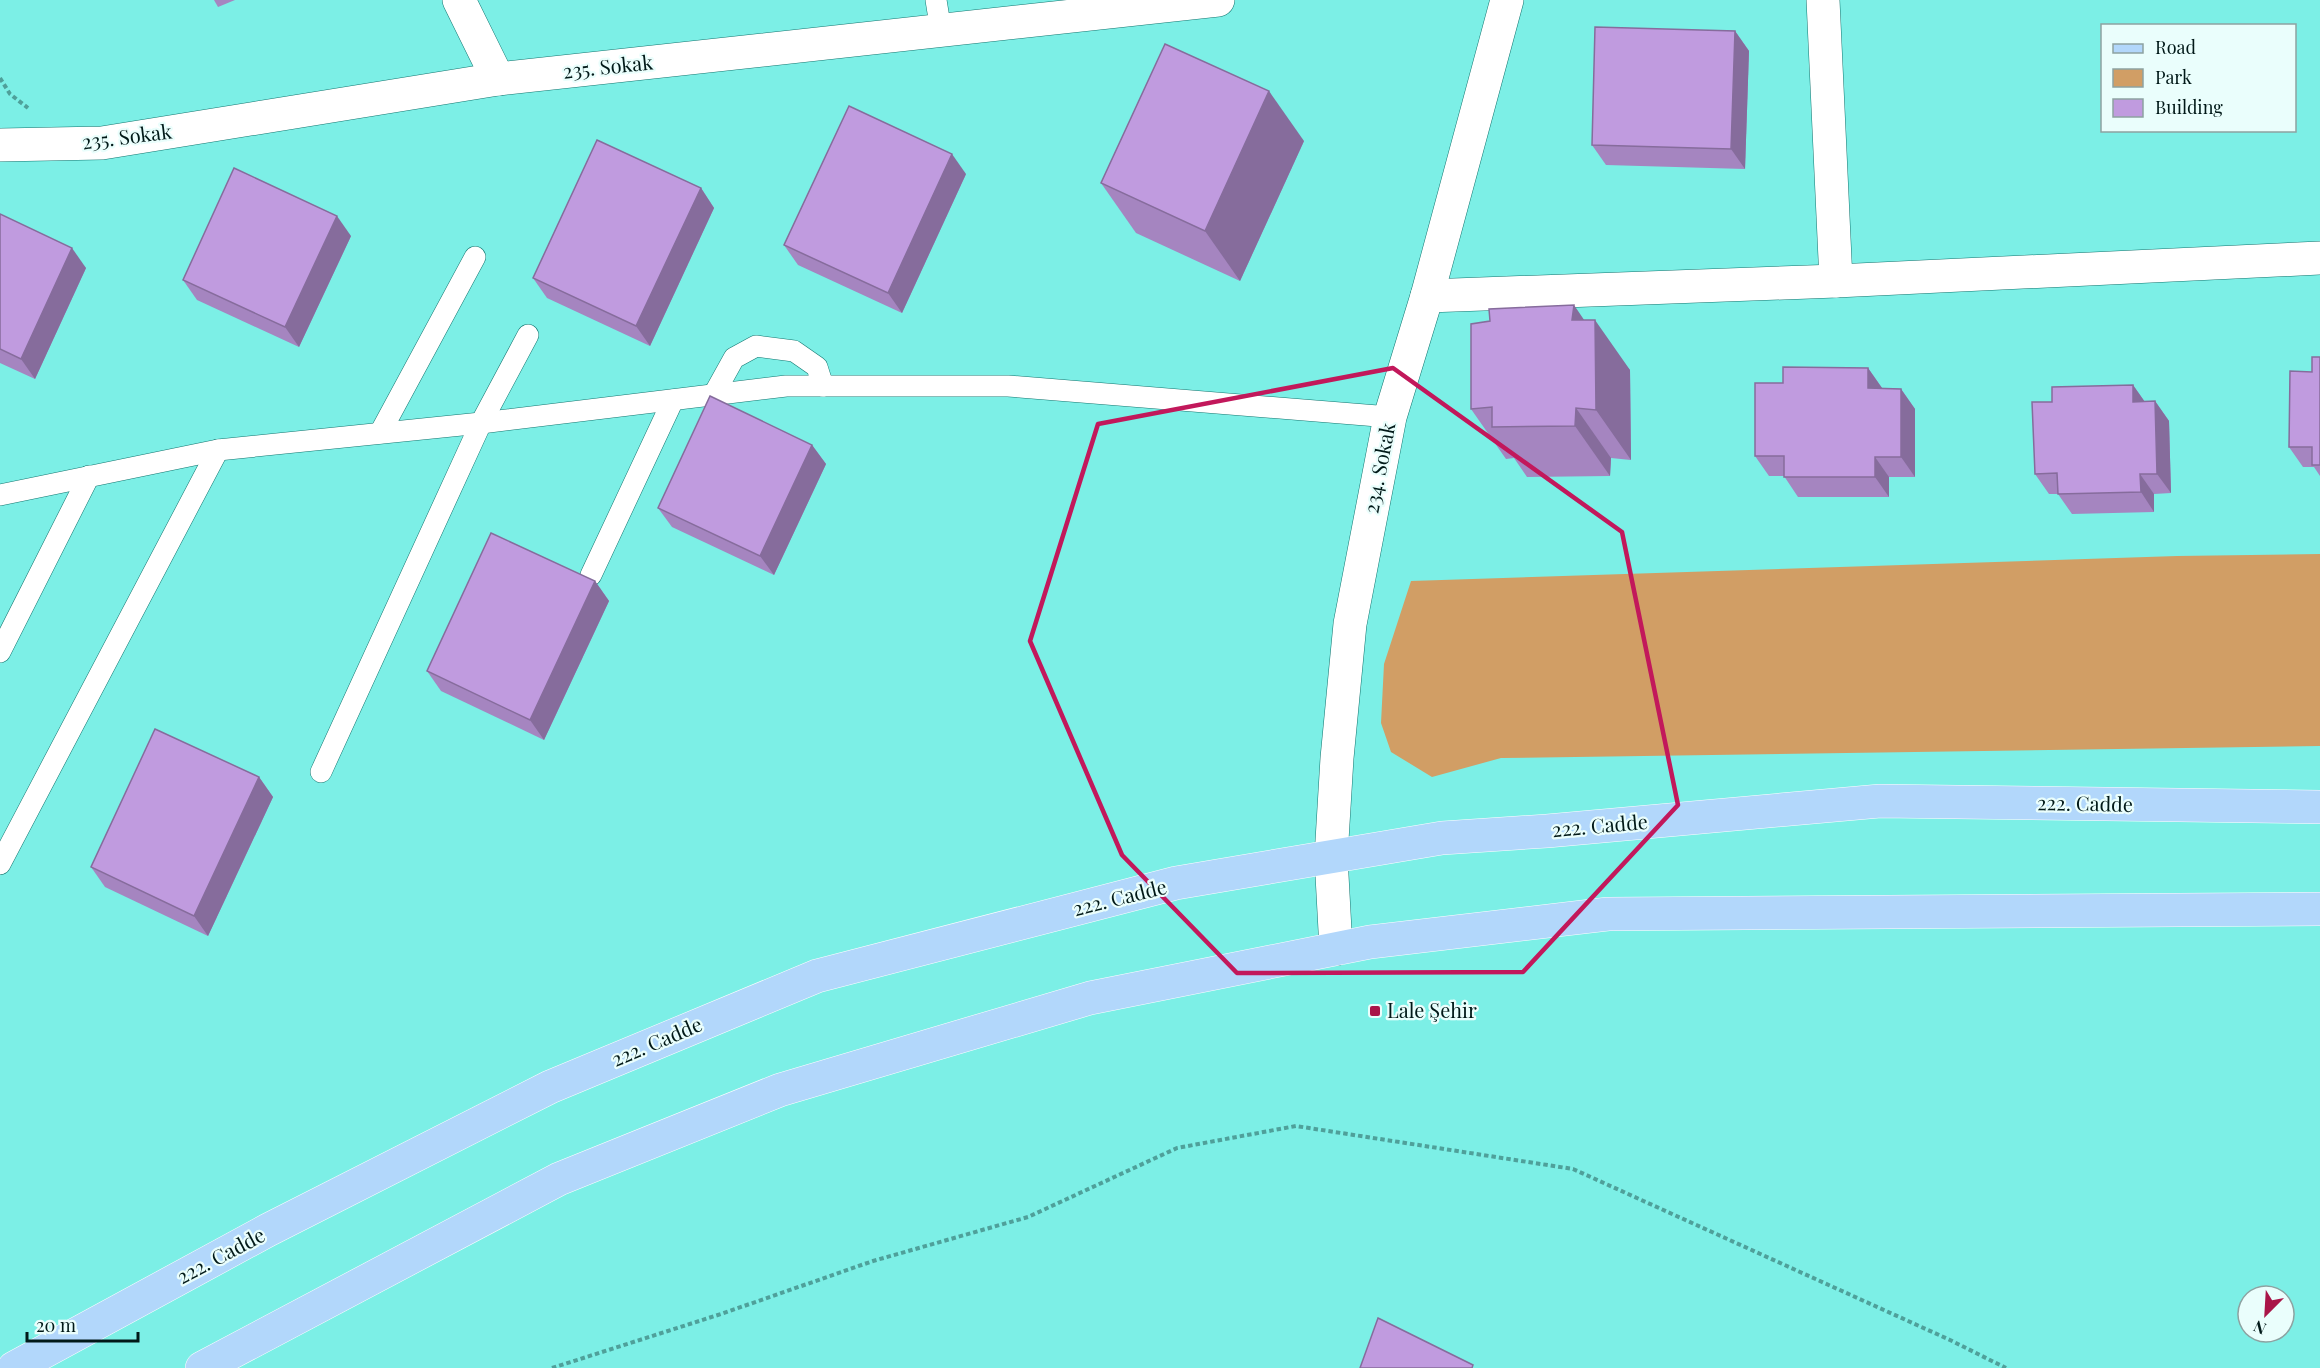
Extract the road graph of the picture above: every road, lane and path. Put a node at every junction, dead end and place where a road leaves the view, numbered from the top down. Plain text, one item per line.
1 (459, 0) edge
2 (1218, 0) edge
3 (1507, 0) edge
4 (1823, 0) edge
5 (939, 15) edge
6 (498, 79) junction
7 (2, 143) edge
8 (475, 257) dead end
9 (2320, 258) edge
10 (1836, 280) junction
11 (1427, 296) junction
12 (528, 335) dead end
13 (823, 386) junction
14 (714, 394) junction
15 (673, 400) junction
16 (1390, 417) junction
17 (481, 423) junction
18 (380, 433) junction
19 (218, 450) junction
20 (89, 477) junction
21 (0, 495) edge
22 (591, 575) dead end
23 (0, 652) edge
24 (321, 772) dead end
25 (2320, 807) edge
26 (1331, 857) junction
27 (0, 864) edge
28 (2320, 909) edge
29 (1336, 949) junction
30 (14, 1368) edge
31 (202, 1368) edge
32 (552, 1368) edge
33 (2006, 1368) edge

1 - 6 street
2 - 5 street, 235. Sokak
3 - 11 street, 234. Sokak
4 - 10 street
5 - 6 street, 235. Sokak
6 - 7 street, 235. Sokak
8 - 18 lane
9 - 10 street
10 - 11 street
11 - 16 street, 234. Sokak
12 - 17 lane
13 - 14 lane
13 - 14 lane
13 - 16 lane
14 - 15 lane
15 - 17 lane
15 - 22 lane
16 - 26 street, 234. Sokak
17 - 18 lane
17 - 24 lane
18 - 19 lane
19 - 20 lane
19 - 27 lane
20 - 21 lane
20 - 23 lane
25 - 26 main road, 222. Cadde
26 - 29 street, 234. Sokak
26 - 30 main road, 222. Cadde
28 - 29 main road
29 - 31 main road
32 - 33 path

